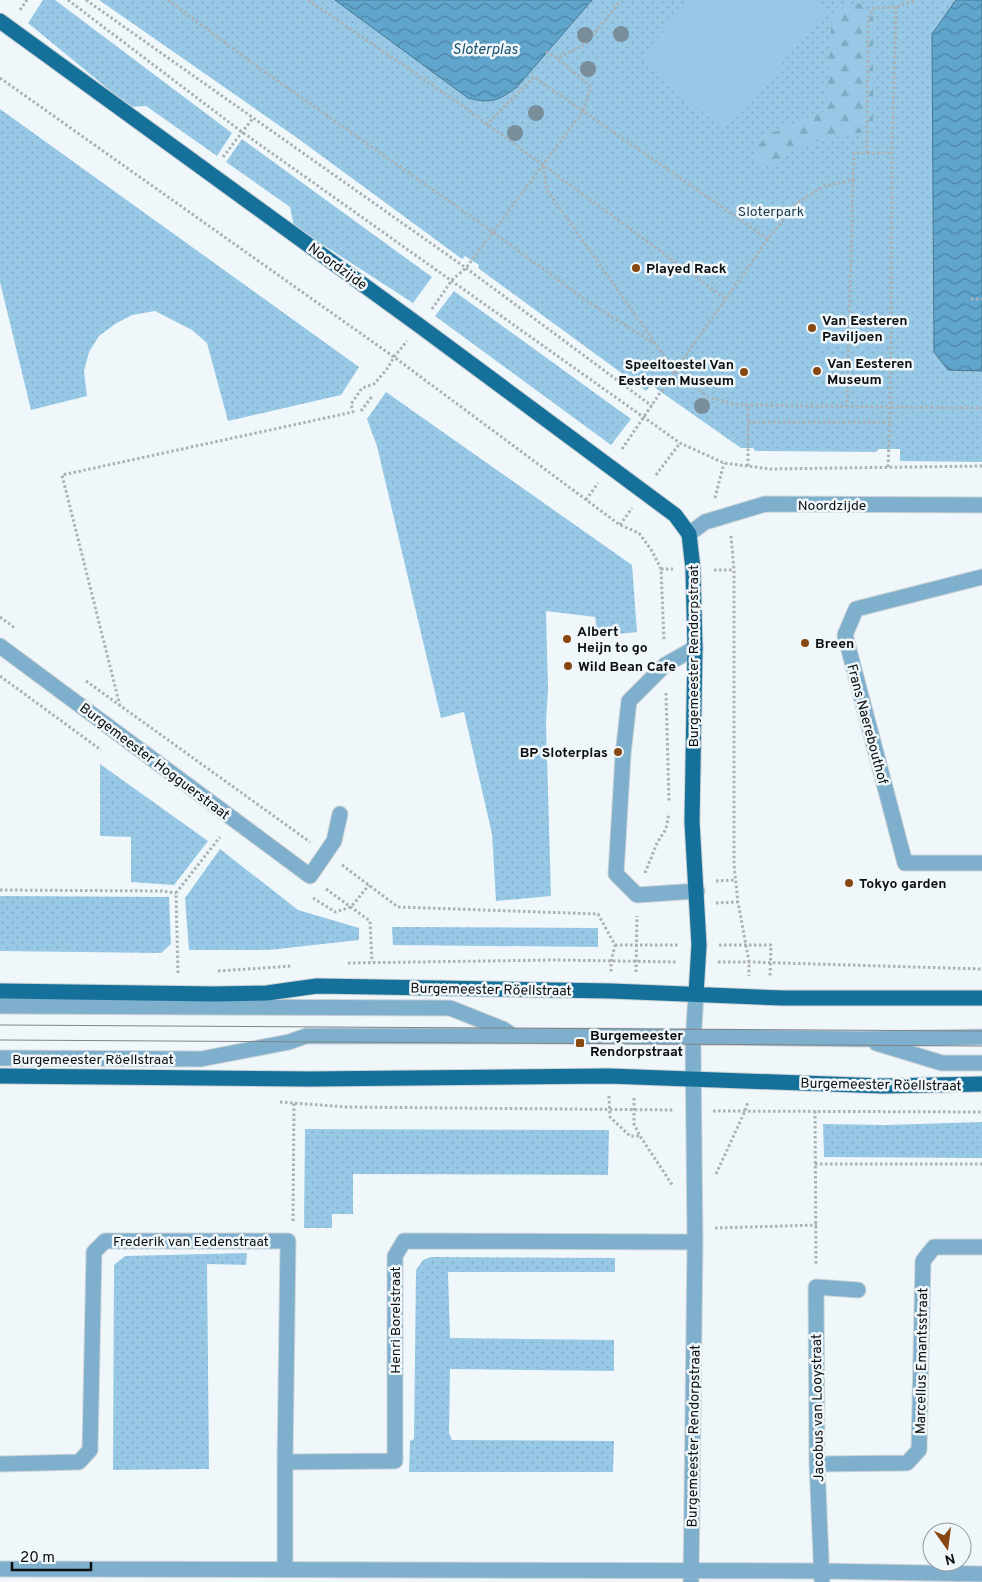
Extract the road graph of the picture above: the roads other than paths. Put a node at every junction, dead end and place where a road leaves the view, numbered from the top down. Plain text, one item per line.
1 (0, 21) edge
2 (982, 505) edge
3 (675, 515) joint
4 (688, 534) junction
5 (982, 577) edge
6 (0, 646) edge
7 (695, 648) junction
8 (340, 814) dead end
9 (982, 863) edge
10 (697, 891) junction
11 (0, 991) edge
12 (696, 994) junction
13 (982, 998) edge
14 (0, 1006) edge
15 (514, 1036) junction
16 (694, 1037) junction
17 (982, 1037) edge
18 (863, 1039) junction
19 (0, 1058) edge
20 (982, 1063) edge
21 (0, 1076) edge
22 (694, 1079) junction
23 (982, 1084) edge
24 (695, 1235) junction
25 (982, 1247) edge
26 (858, 1290) dead end
27 (285, 1462) junction
28 (0, 1464) edge
29 (817, 1464) junction
30 (0, 1569) edge
31 (285, 1570) junction
32 (982, 1574) edge
33 (691, 1577) edge
34 (821, 1577) edge

1 - 3 main road, Noordzijde
2 - 4 street, Noordzijde
3 - 4 main road, Burgemeester Rendorpstraat
4 - 7 main road, Burgemeester Rendorpstraat
5 - 9 street, Frans Naerebouthof
6 - 8 street, Burgemeester Hogguerstraat
7 - 10 main road, Burgemeester Rendorpstraat
7 - 10 street
10 - 12 main road, Burgemeester Rendorpstraat
11 - 12 main road, Burgemeester Röellstraat
12 - 13 main road, Burgemeester Röellstraat
12 - 16 street, Burgemeester Rendorpstraat
14 - 15 street, Burgemeester Röellstraat
15 - 16 street, Burgemeester Röellstraat
15 - 19 street, Burgemeester Röellstraat
16 - 18 street, Burgemeester Röellstraat
16 - 22 street, Burgemeester Rendorpstraat
17 - 18 street, Burgemeester Röellstraat
18 - 20 street, Burgemeester Röellstraat
21 - 22 main road, Burgemeester Röellstraat
22 - 23 main road, Burgemeester Röellstraat
22 - 24 street, Burgemeester Rendorpstraat
24 - 27 street, Henri Borelstraat
24 - 33 street, Burgemeester Rendorpstraat
25 - 29 street, Marcellus Emantsstraat
26 - 29 street, Jacobus van Looystraat
27 - 28 street, Frederik van Eedenstraat
27 - 31 street, Frederik van Eedenstraat
29 - 34 street, Jacobus van Looystraat
30 - 31 street
31 - 33 street
32 - 34 street
33 - 34 street

